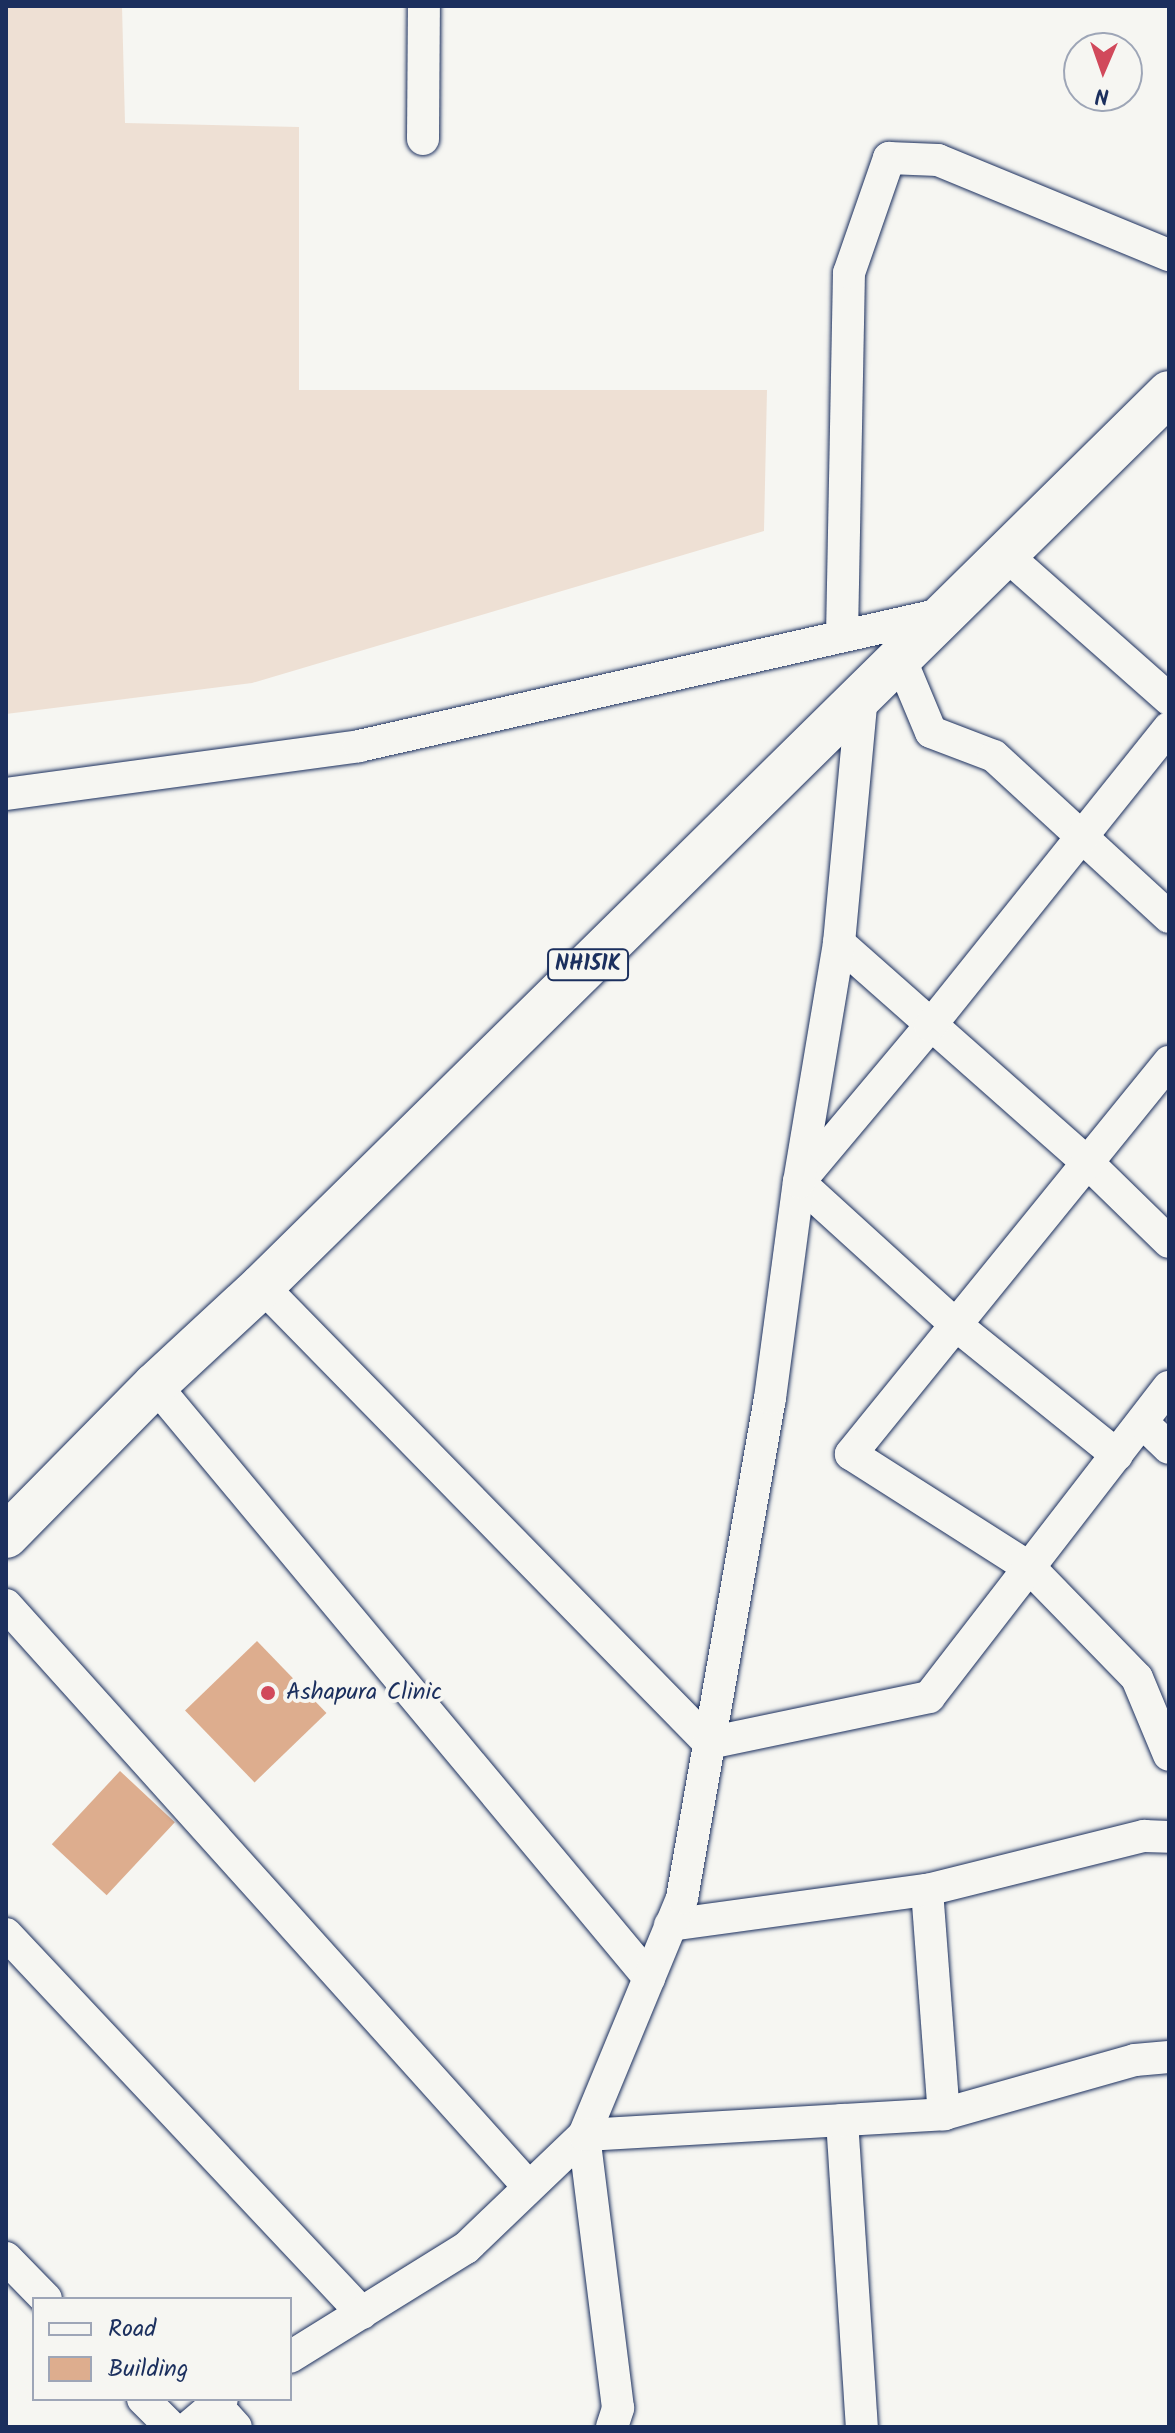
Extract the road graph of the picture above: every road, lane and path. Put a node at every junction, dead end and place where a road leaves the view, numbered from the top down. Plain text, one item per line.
1 (424, 6) edge
2 (423, 139) dead end
3 (1169, 255) edge
4 (1163, 411) edge
5 (1005, 554) junction
6 (946, 613) junction
7 (842, 636) junction
8 (900, 658) junction
9 (862, 695) junction
10 (1169, 699) edge
11 (1169, 728) edge
12 (6, 794) edge
13 (1081, 838) junction
14 (1169, 917) edge
15 (839, 943) junction
16 (930, 1026) junction
17 (1169, 1062) edge
18 (1088, 1163) junction
19 (799, 1182) junction
20 (1169, 1242) edge
21 (262, 1286) junction
22 (956, 1325) junction
23 (155, 1385) junction
24 (1169, 1387) edge
25 (1142, 1422) junction
26 (1169, 1448) edge
27 (1117, 1455) junction
28 (6, 1536) edge
29 (1030, 1568) junction
30 (6, 1605) edge
31 (709, 1743) junction
32 (1169, 1755) edge
33 (1169, 1837) edge
34 (927, 1890) junction
35 (670, 1925) junction
36 (6, 1934) edge
37 (649, 1978) junction
38 (1169, 2057) edge
39 (944, 2114) junction
40 (842, 2120) junction
41 (584, 2135) junction
42 (529, 2187) junction
43 (6, 2258) edge
44 (44, 2297) edge
45 (362, 2313) junction
46 (292, 2356) edge
47 (145, 2401) edge
48 (218, 2401) edge
49 (171, 2427) edge
50 (189, 2427) edge
51 (236, 2427) edge
52 (612, 2427) edge
53 (862, 2427) edge

1 - 2 street
3 - 7 street
4 - 5 highway, NH151K
5 - 6 highway, NH151K
5 - 10 street
6 - 7 street
6 - 8 highway, NH151K
7 - 12 street
8 - 9 highway, NH151K
8 - 13 street
9 - 15 street
9 - 21 highway, NH151K
11 - 13 street
13 - 14 street
13 - 16 street
15 - 16 street
15 - 19 street
16 - 18 street
16 - 19 street
17 - 18 street
18 - 20 street
18 - 22 street
19 - 22 street
19 - 31 street
21 - 23 highway, NH151K
21 - 31 street
22 - 27 street
22 - 29 street
23 - 28 highway, NH151K
23 - 37 street
24 - 25 street
25 - 26 street
25 - 27 street
27 - 29 street
29 - 31 street
29 - 32 street
30 - 42 street
31 - 35 street
33 - 34 street
34 - 35 street
34 - 39 street
35 - 37 street
36 - 45 street
37 - 41 street
38 - 39 street
39 - 40 street
40 - 41 street
40 - 53 street
41 - 42 street
41 - 52 street
42 - 45 street
43 - 44 street
45 - 46 street
47 - 49 street
48 - 50 street
48 - 51 street

